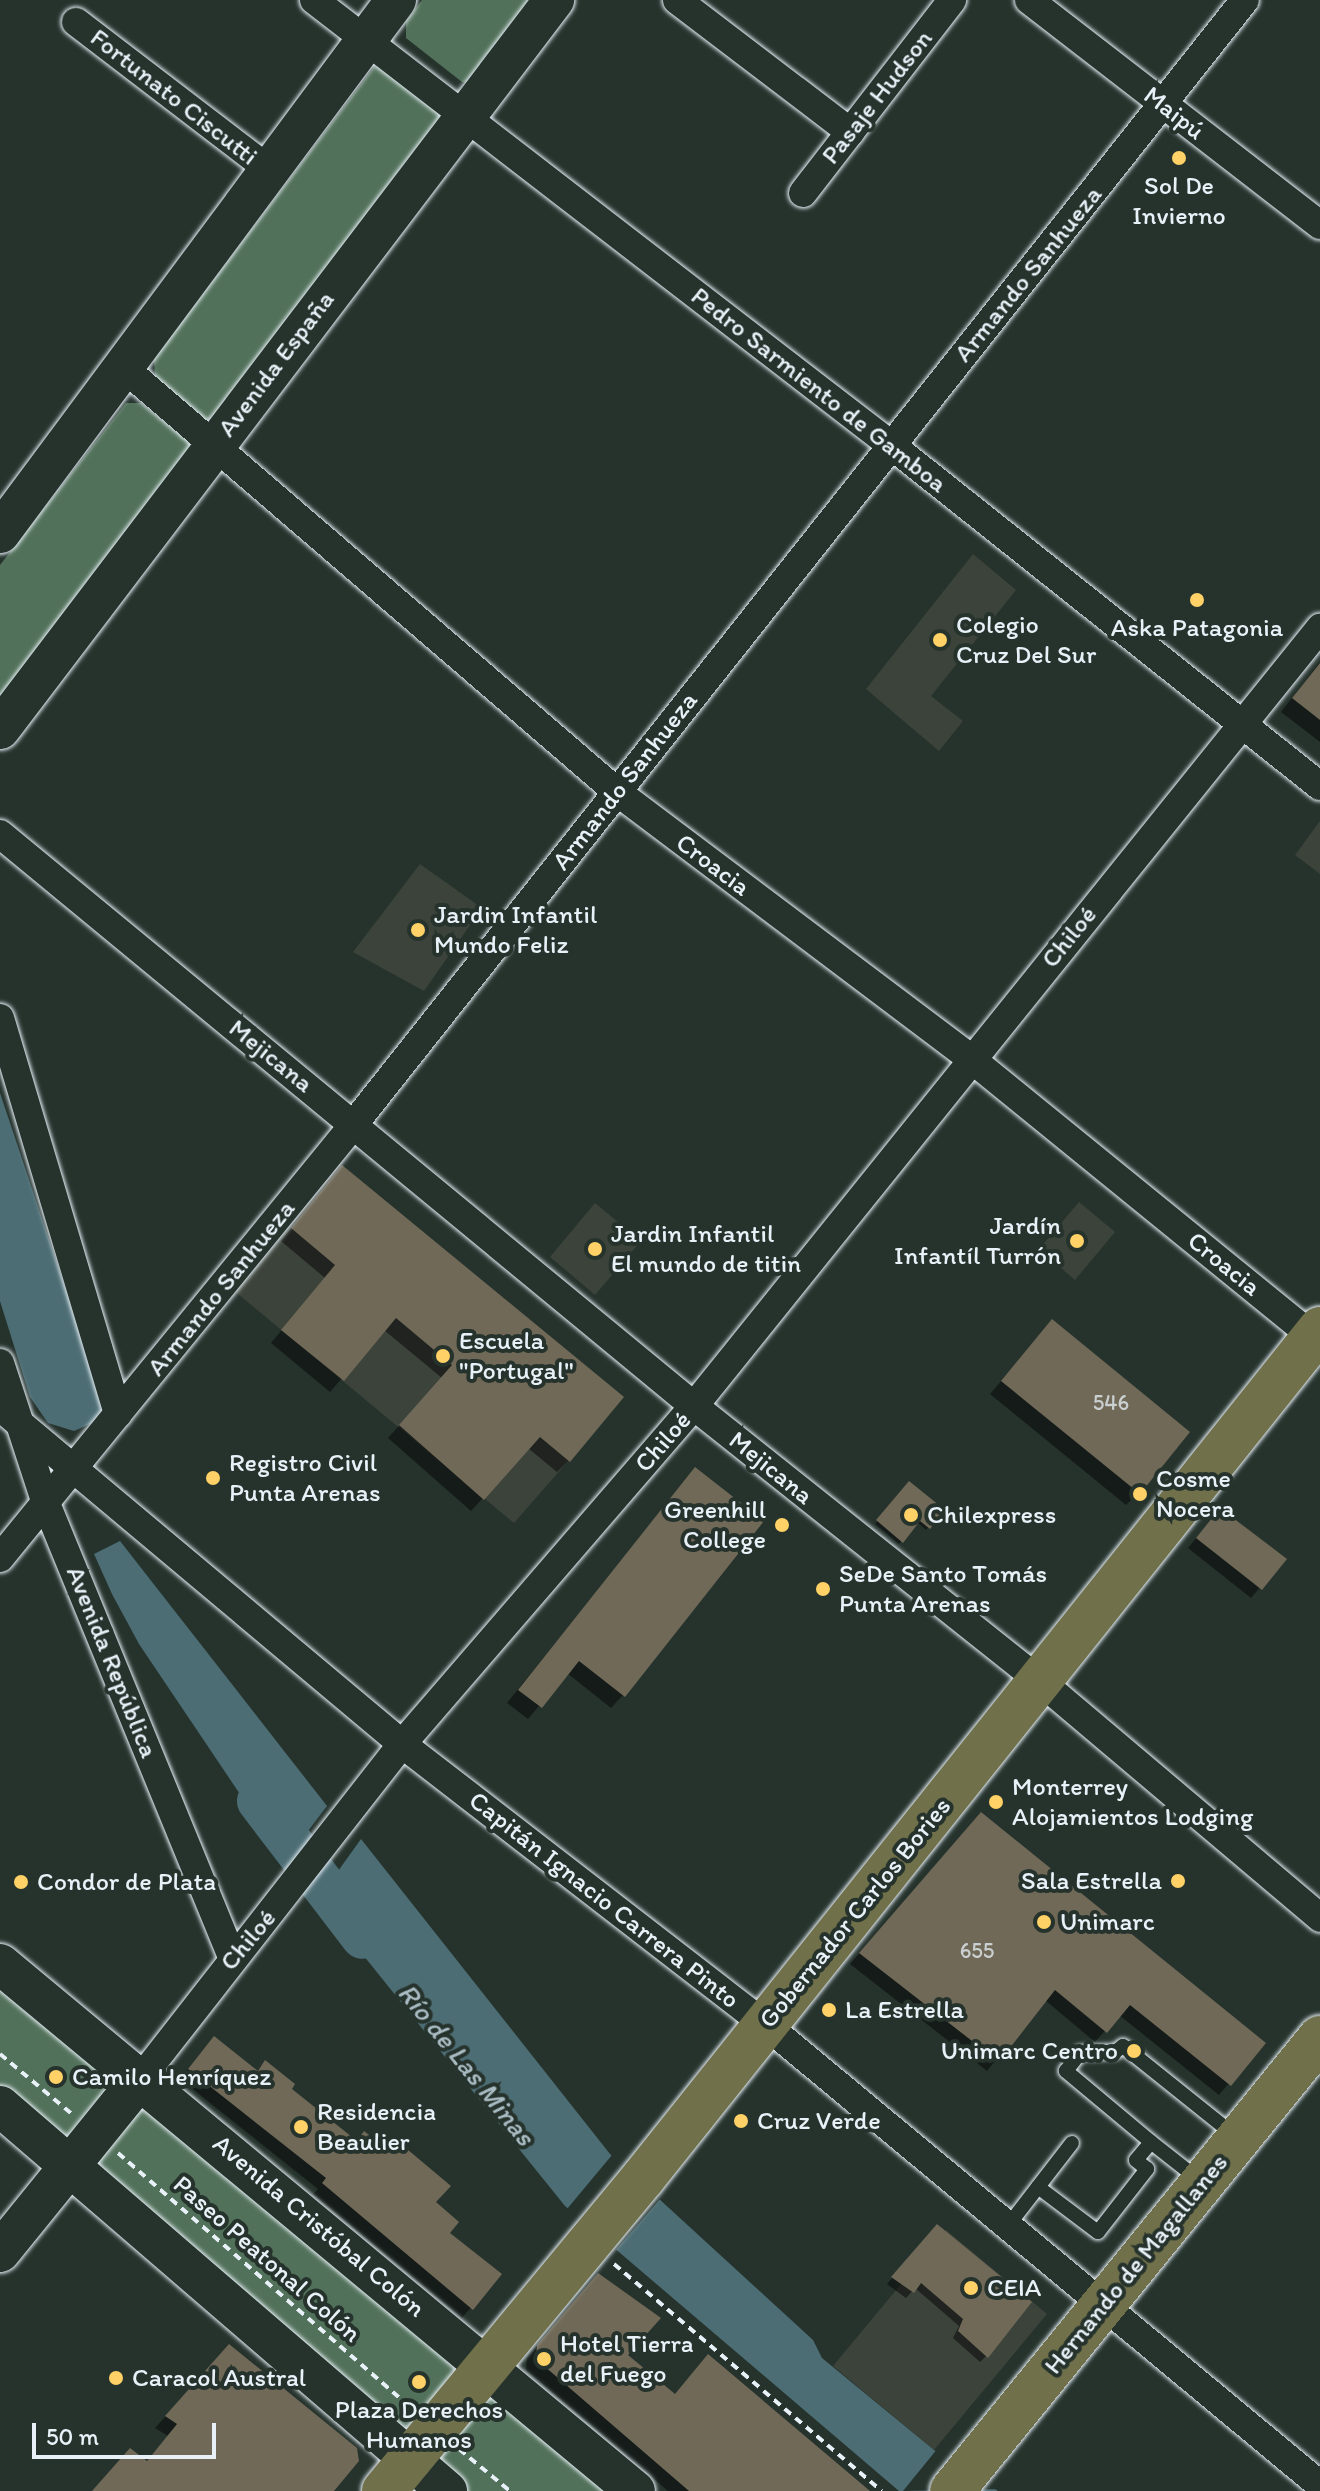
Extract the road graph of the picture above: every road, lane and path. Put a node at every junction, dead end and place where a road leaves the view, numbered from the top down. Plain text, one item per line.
1 (314, 0) edge
2 (396, 0) edge
3 (554, 0) edge
4 (677, 0) edge
5 (952, 0) edge
6 (1029, 0) edge
7 (1245, 0) edge
8 (76, 22) dead end
9 (365, 41) junction
10 (1163, 105) junction
11 (466, 115) junction
12 (850, 132) junction
13 (271, 171) junction
14 (803, 193) dead end
15 (1320, 225) edge
16 (123, 367) junction
17 (215, 443) junction
18 (891, 445) junction
19 (0, 533) edge
20 (1320, 628) edge
21 (1243, 724) junction
22 (0, 729) edge
23 (1320, 786) edge
24 (616, 791) junction
25 (0, 834) edge
26 (0, 1018) edge
27 (970, 1058) junction
28 (354, 1124) junction
29 (1318, 1336) edge
30 (0, 1363) edge
31 (694, 1406) junction
32 (118, 1414) junction
33 (13, 1416) edge
34 (73, 1466) junction
35 (45, 1501) junction
36 (0, 1558) edge
37 (1040, 1681) junction
38 (402, 1744) junction
39 (1320, 1918) edge
40 (232, 1958) junction
41 (0, 1964) edge
42 (766, 2025) junction
43 (1320, 2038) edge
44 (0, 2054) edge
45 (141, 2078) junction
46 (0, 2106) edge
47 (1238, 2138) junction
48 (1151, 2142) junction
49 (1072, 2143) dead end
50 (83, 2149) junction
51 (1202, 2182) junction
52 (1038, 2187) junction
53 (1007, 2227) junction
54 (583, 2247) junction
55 (0, 2252) edge
56 (1104, 2308) junction
57 (486, 2366) junction
58 (410, 2460) edge
59 (962, 2479) edge
60 (1320, 2485) edge
61 (447, 2491) edge
62 (510, 2491) edge
63 (635, 2491) edge
64 (882, 2491) edge

1 - 9 street, Pedro Sarmiento de Gamboa
2 - 9 main road
3 - 11 main road, Avenida España
4 - 12 street
5 - 12 street, Pasaje Hudson
6 - 10 street, Maipú
7 - 10 street, Armando Sanhueza
8 - 13 street, Fortunato Ciscutti
9 - 11 street, Pedro Sarmiento de Gamboa
9 - 13 main road
10 - 15 street, Maipú
10 - 18 street, Armando Sanhueza
11 - 17 main road, Avenida España
11 - 18 street, Pedro Sarmiento de Gamboa
12 - 14 street, Pasaje Hudson
13 - 16 main road
16 - 17 street, Croacia
16 - 19 main road
17 - 22 main road, Avenida España
17 - 24 street, Croacia
18 - 21 street, Pedro Sarmiento de Gamboa
18 - 24 street, Armando Sanhueza
20 - 21 street, Chiloé
21 - 23 street, Pedro Sarmiento de Gamboa
21 - 27 street, Chiloé
24 - 27 street, Croacia
24 - 28 street, Armando Sanhueza
25 - 28 street, Mejicana
26 - 32 street
27 - 29 street, Croacia
27 - 31 street, Chiloé
28 - 31 street, Mejicana
28 - 32 street, Armando Sanhueza
29 - 37 main road, Gobernador Carlos Bories
30 - 33 street, Avenida República
31 - 37 street, Mejicana
31 - 38 street, Chiloé
32 - 34 street, Armando Sanhueza
33 - 34 street, Capitán Ignacio Carrera Pinto
33 - 35 street, Avenida República
34 - 35 street, Armando Sanhueza
34 - 38 street, Capitán Ignacio Carrera Pinto
35 - 36 street, Armando Sanhueza
35 - 40 street, Avenida República
37 - 39 street, Mejicana
37 - 42 main road, Gobernador Carlos Bories
38 - 40 street, Chiloé
38 - 42 street, Capitán Ignacio Carrera Pinto
40 - 45 street, Chiloé
41 - 45 main road, Avenida Cristóbal Colón
42 - 53 street, Capitán Ignacio Carrera Pinto
42 - 54 main road, Gobernador Carlos Bories
43 - 47 main road, Hernando de Magallanes
44 - 50 path, Paseo Peatonal Colón
45 - 50 main road, Chiloé
45 - 57 main road, Avenida Cristóbal Colón
46 - 50 main road
47 - 48 lane
47 - 51 main road, Hernando de Magallanes
48 - 51 lane
48 - 52 lane
49 - 52 lane
50 - 55 main road, Chiloé
50 - 58 main road
50 - 58 path, Paseo Peatonal Colón
51 - 56 main road, Hernando de Magallanes
52 - 53 lane
53 - 56 street, Capitán Ignacio Carrera Pinto
54 - 57 main road, Gobernador Carlos Bories
54 - 64 path
56 - 59 main road, Hernando de Magallanes
56 - 60 street, Capitán Ignacio Carrera Pinto
57 - 58 main road, Gobernador Carlos Bories
57 - 63 main road, Avenida Cristóbal Colón
58 - 61 main road
58 - 62 path, Paseo Peatonal Colón

